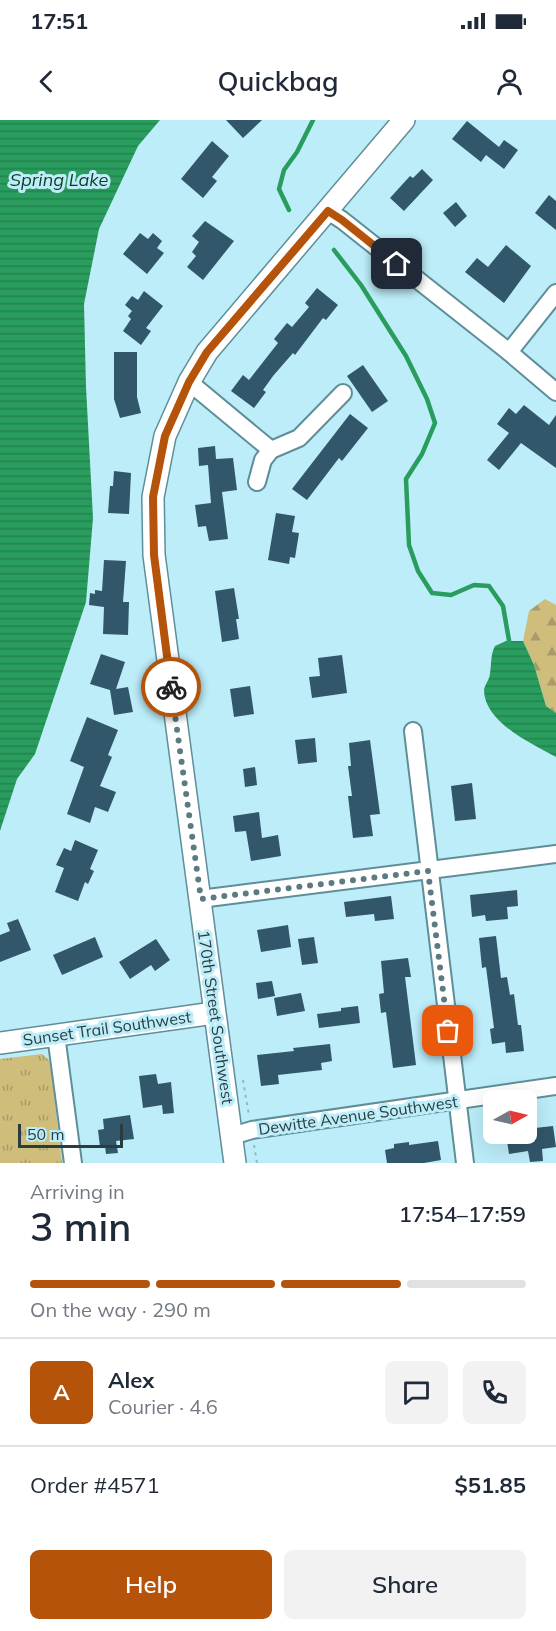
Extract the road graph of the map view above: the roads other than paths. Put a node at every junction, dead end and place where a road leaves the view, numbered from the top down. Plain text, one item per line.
1 (405, 120) edge
2 (328, 211) junction
3 (556, 293) edge
4 (509, 352) junction
5 (189, 382) junction
6 (556, 392) edge
7 (343, 393) dead end
8 (271, 450) junction
9 (257, 482) dead end
10 (413, 731) dead end
11 (556, 854) edge
12 (428, 871) junction
13 (201, 899) junction
14 (214, 1014) junction
15 (56, 1035) junction
16 (0, 1042) edge
17 (556, 1086) edge
18 (456, 1100) junction
19 (232, 1136) junction
20 (73, 1163) edge
21 (235, 1163) edge
22 (465, 1163) edge

1 - 2 street, 170th Street Southwest
2 - 4 street
2 - 5 street, 170th Street Southwest
3 - 4 street
4 - 6 street
5 - 8 street
5 - 13 street, 170th Street Southwest
7 - 8 street
8 - 9 street
10 - 12 street
11 - 12 street
12 - 13 street
12 - 18 street
13 - 14 street, 170th Street Southwest
14 - 15 street, Sunset Trail Southwest
14 - 19 street, 170th Street Southwest
15 - 16 street, Sunset Trail Southwest
15 - 20 street
17 - 18 street, Dewitte Avenue Southwest
18 - 19 street, Dewitte Avenue Southwest
18 - 22 street
19 - 21 street, 170th Street Southwest

